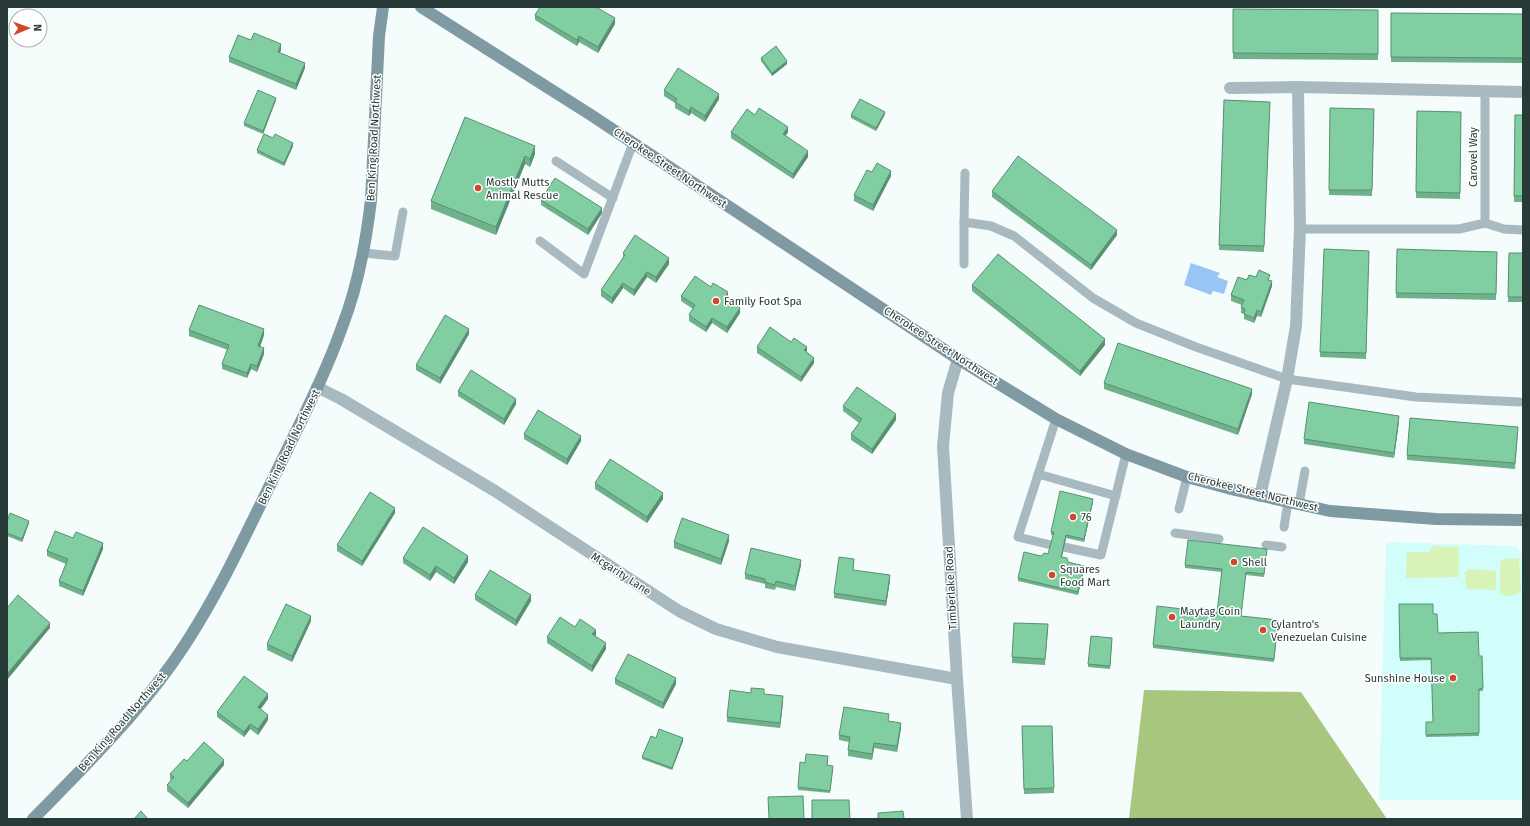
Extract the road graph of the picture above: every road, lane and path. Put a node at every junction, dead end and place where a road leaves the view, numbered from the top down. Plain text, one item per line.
1 (383, 7) edge
2 (422, 7) edge
3 (1298, 87) junction
4 (1230, 88) dead end
5 (1485, 91) junction
6 (1523, 92) edge
7 (633, 143) junction
8 (556, 161) dead end
9 (965, 173) dead end
10 (613, 198) junction
11 (403, 212) dead end
12 (964, 222) junction
13 (1486, 223) junction
14 (1300, 229) junction
15 (1523, 230) edge
16 (540, 241) dead end
17 (363, 253) junction
18 (964, 264) dead end
19 (958, 359) junction
20 (1288, 379) junction
21 (317, 387) junction
22 (1520, 402) dead end
23 (1056, 419) junction
24 (1126, 454) junction
25 (1305, 471) dead end
26 (1038, 474) junction
27 (1187, 477) junction
28 (1116, 496) junction
29 (1260, 496) junction
30 (1293, 503) junction
31 (1179, 510) dead end
32 (1523, 520) edge
33 (1284, 527) dead end
34 (1175, 533) dead end
35 (1219, 539) dead end
36 (1051, 545) edge
37 (1266, 545) dead end
38 (1064, 547) edge
39 (1282, 547) dead end
40 (957, 679) junction
41 (33, 819) edge
42 (967, 819) edge

1 - 17 main road, Ben King Road Northwest
2 - 7 main road, Cherokee Street Northwest
3 - 4 street
3 - 5 street
3 - 14 street
5 - 6 street
5 - 13 lane, Carovel Way
7 - 10 lane
7 - 19 main road, Cherokee Street Northwest
8 - 10 lane
9 - 12 lane
10 - 16 lane
11 - 17 lane
12 - 18 lane
12 - 20 lane
13 - 14 lane
13 - 15 lane
14 - 20 street
17 - 21 main road, Ben King Road Northwest
19 - 23 main road, Cherokee Street Northwest
19 - 40 street, Timberlake Road
20 - 22 lane
20 - 29 street
21 - 40 street, Mcgarity Lane
21 - 41 main road, Ben King Road Northwest
23 - 24 main road, Cherokee Street Northwest
23 - 26 lane
24 - 27 main road, Cherokee Street Northwest
24 - 28 lane
25 - 30 lane
26 - 28 lane
26 - 36 lane
27 - 29 main road, Cherokee Street Northwest
27 - 31 lane
28 - 38 lane
29 - 30 main road, Cherokee Street Northwest
30 - 32 main road, Cherokee Street Northwest
30 - 33 lane
34 - 35 lane
37 - 39 lane
40 - 42 street, Timberlake Road

